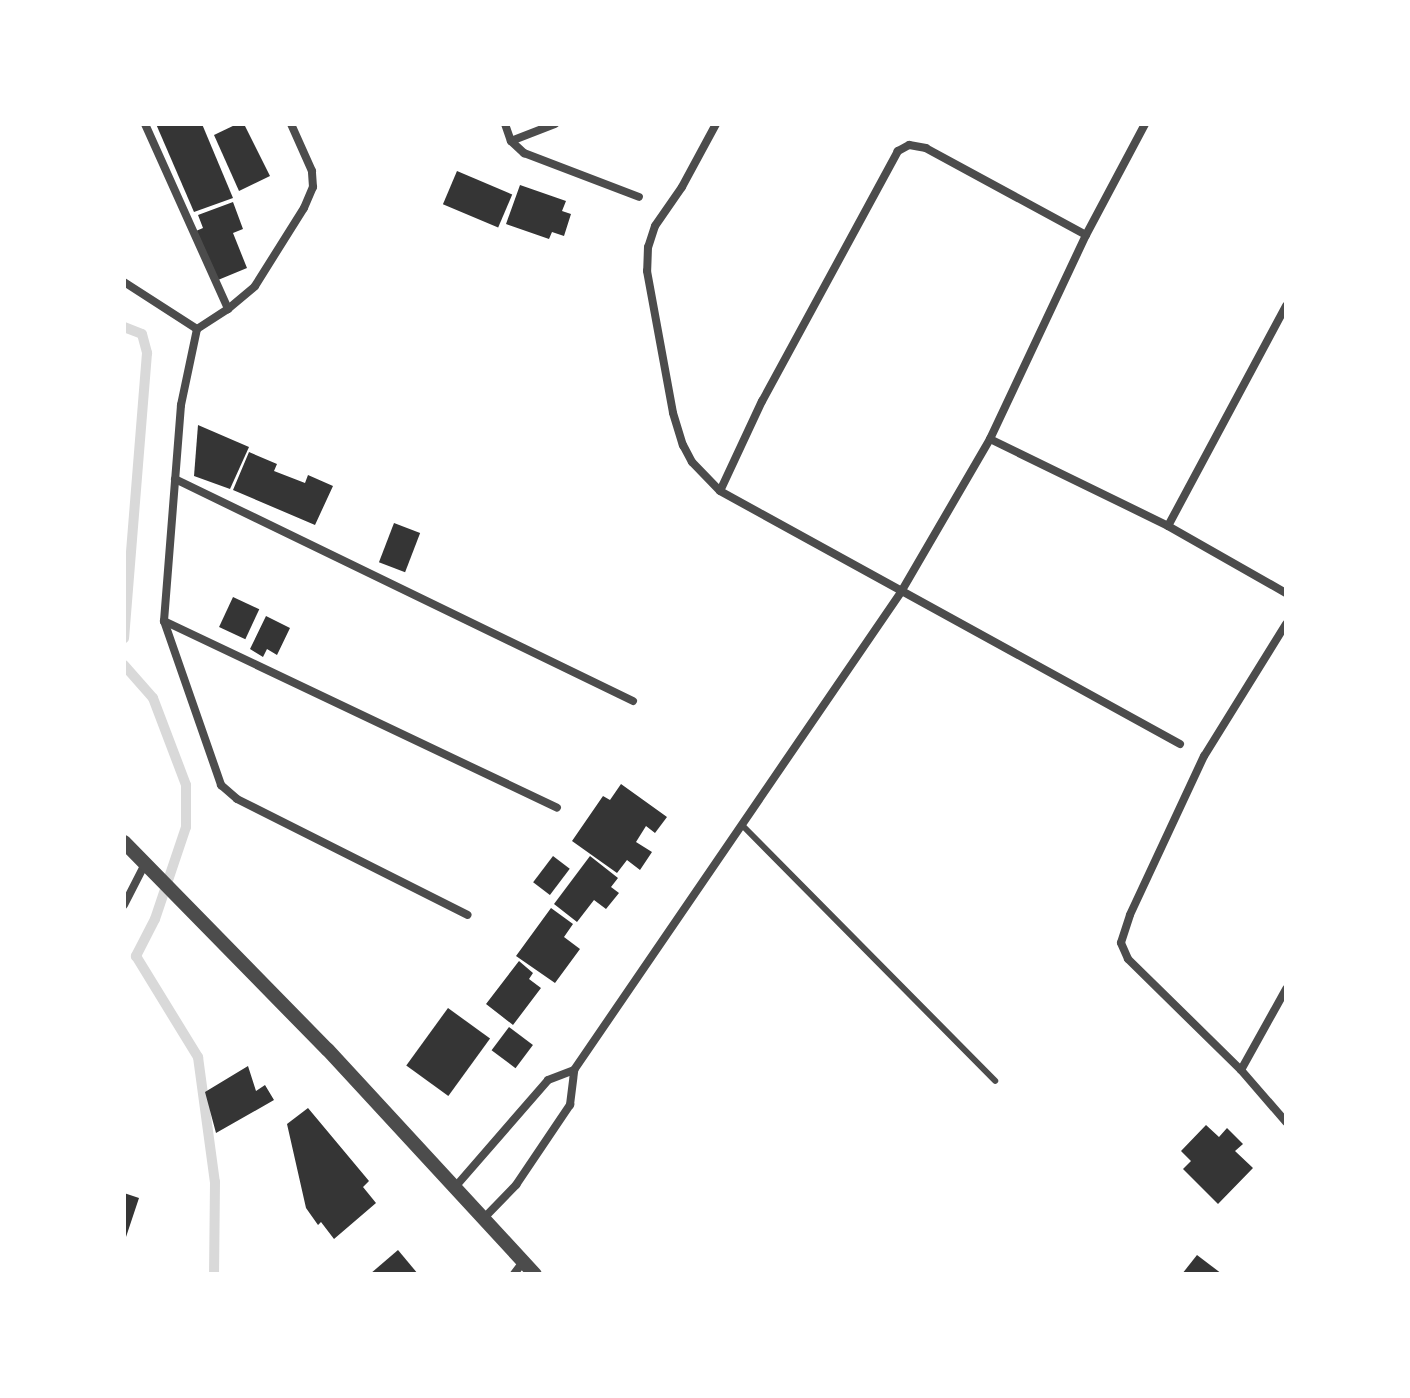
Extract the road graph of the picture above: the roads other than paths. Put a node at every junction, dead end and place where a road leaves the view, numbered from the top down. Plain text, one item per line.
1 (145, 124) edge
2 (291, 124) edge
3 (505, 124) edge
4 (555, 124) edge
5 (716, 124) edge
6 (1145, 124) edge
7 (511, 141) junction
8 (639, 197) dead end
9 (1086, 235) junction
10 (124, 282) edge
11 (1286, 306) edge
12 (228, 309) junction
13 (197, 329) junction
14 (990, 439) junction
15 (175, 479) junction
16 (720, 491) junction
17 (1168, 526) junction
18 (901, 592) junction
19 (1286, 593) edge
20 (164, 621) junction
21 (1286, 624) edge
22 (633, 701) dead end
23 (1180, 744) dead end
24 (557, 808) dead end
25 (742, 825) junction
26 (124, 842) edge
27 (145, 864) junction
28 (124, 905) edge
29 (468, 915) dead end
30 (1286, 989) edge
31 (574, 1070) junction
32 (1241, 1070) junction
33 (995, 1081) dead end
34 (1286, 1122) edge
35 (456, 1186) junction
36 (485, 1217) junction
37 (519, 1268) edge
38 (535, 1274) edge

1 - 12 street
2 - 12 street
3 - 7 street
4 - 7 street
5 - 16 street
6 - 9 street
7 - 8 street
9 - 14 street
9 - 16 street
10 - 13 street
11 - 17 street
12 - 13 street
13 - 15 street
14 - 17 street
14 - 18 street
15 - 20 street
15 - 22 street
16 - 18 street
17 - 19 street
18 - 23 street
18 - 25 street
20 - 24 street
20 - 29 street
21 - 32 street
25 - 31 street
25 - 33 lane
26 - 27 street
27 - 28 street
27 - 35 street
30 - 32 street
31 - 35 street
31 - 36 street
32 - 34 street
35 - 36 street
36 - 37 street
37 - 38 street

